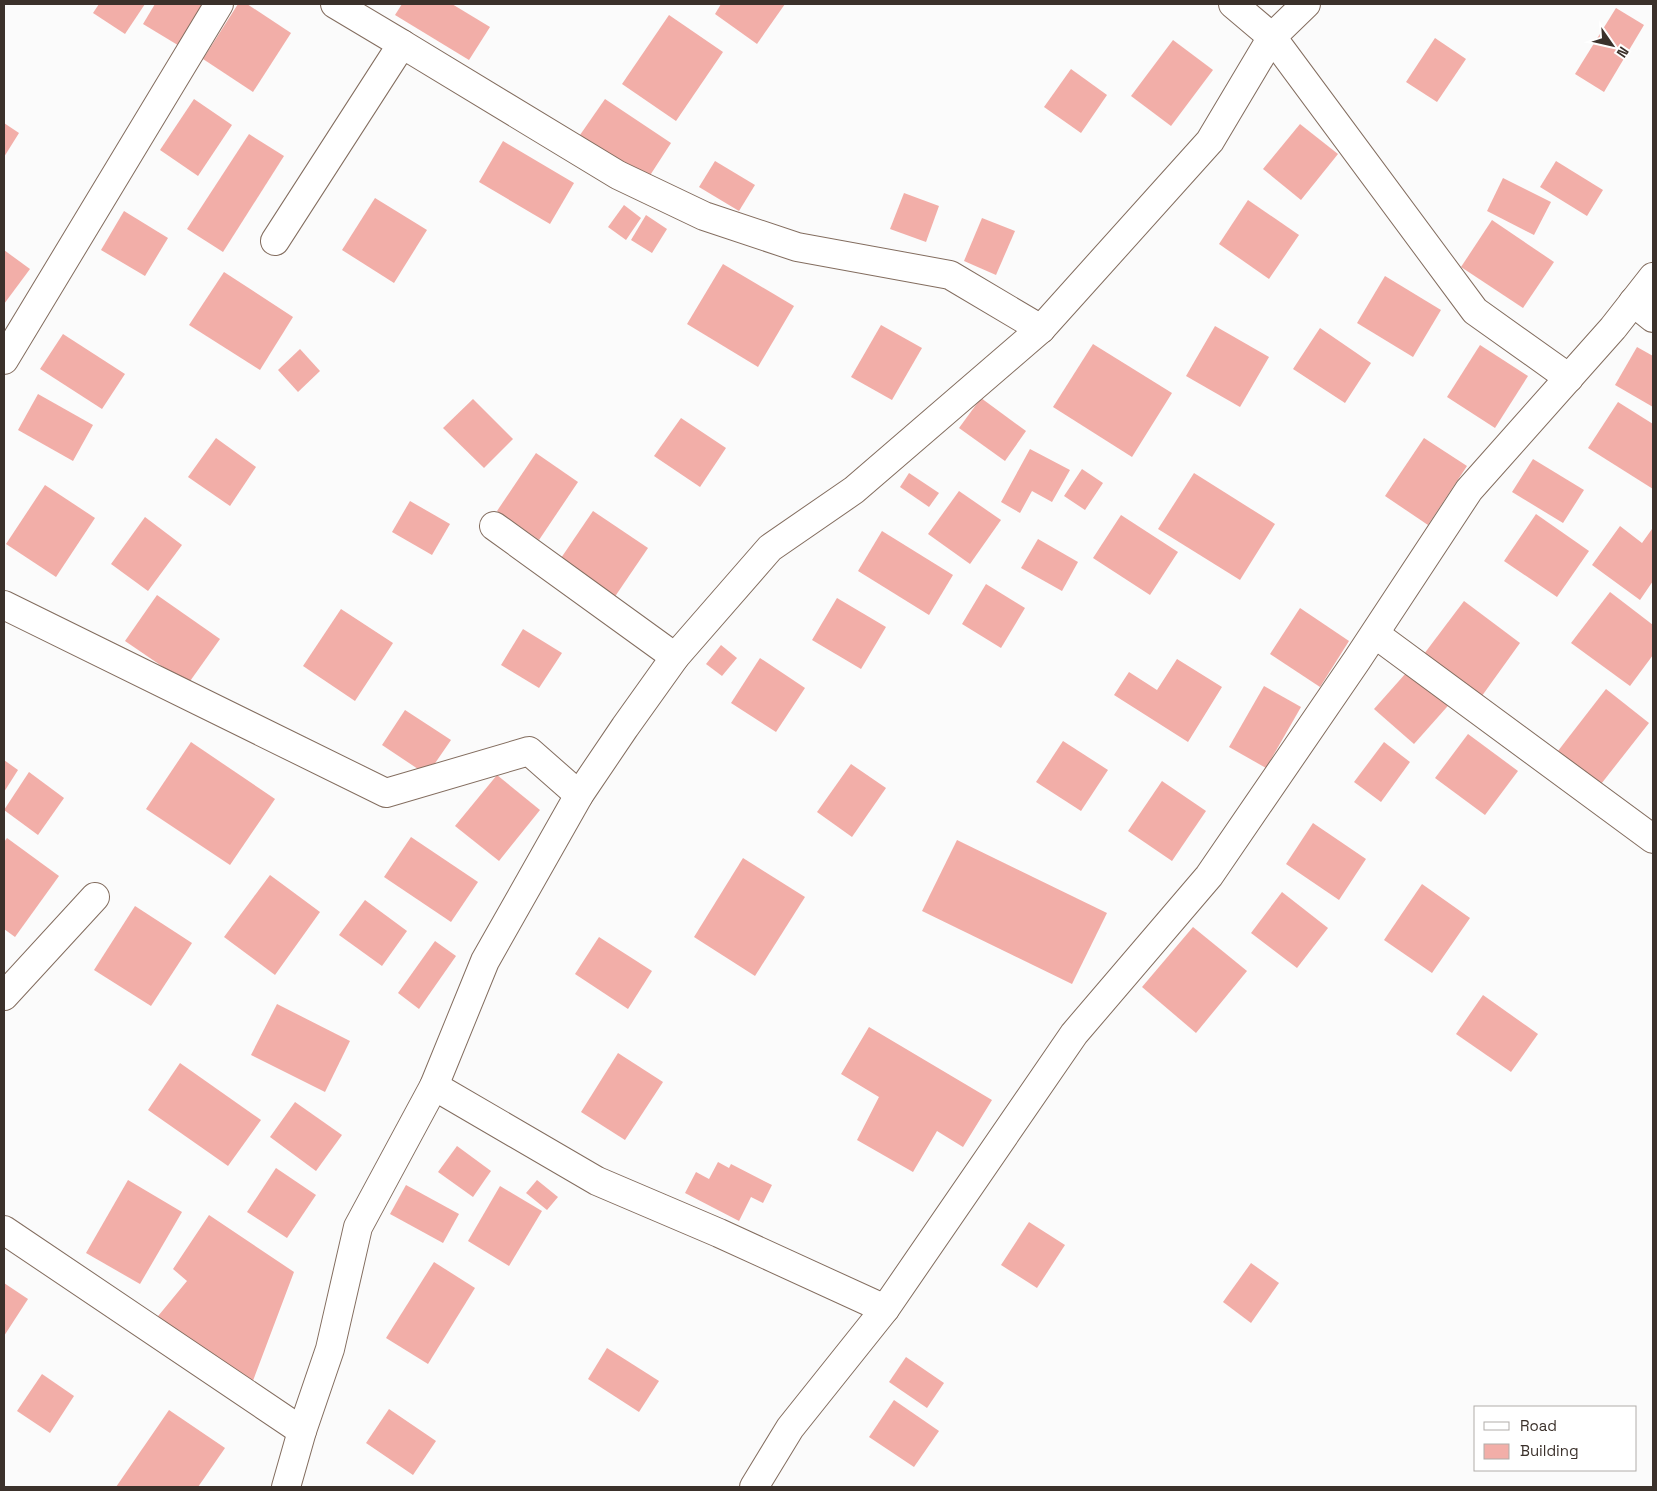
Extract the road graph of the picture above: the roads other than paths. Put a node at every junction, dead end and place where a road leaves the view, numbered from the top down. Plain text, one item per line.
1 (219, 4) edge
2 (335, 4) edge
3 (1232, 4) edge
4 (1306, 4) edge
5 (1272, 37) junction
6 (402, 44) junction
7 (275, 241) dead end
8 (1653, 277) edge
9 (1643, 310) edge
10 (1041, 330) junction
11 (4, 360) edge
12 (1569, 378) junction
13 (494, 526) dead end
14 (4, 605) edge
15 (1375, 634) junction
16 (675, 657) junction
17 (579, 795) junction
18 (1653, 839) edge
19 (95, 897) dead end
20 (4, 996) edge
21 (434, 1086) junction
22 (4, 1230) edge
23 (885, 1309) junction
24 (302, 1431) junction
25 (286, 1487) edge
26 (754, 1487) edge

1 - 11 street
2 - 6 street
3 - 5 street
4 - 5 street
5 - 10 street
5 - 12 street
6 - 7 street
6 - 10 street
8 - 9 street
9 - 12 street
10 - 16 street
12 - 15 street
13 - 16 street
14 - 17 street
15 - 18 street
15 - 23 street
16 - 17 street
17 - 21 street
19 - 20 street
21 - 23 street
21 - 24 street
22 - 24 street
23 - 26 street
24 - 25 street

